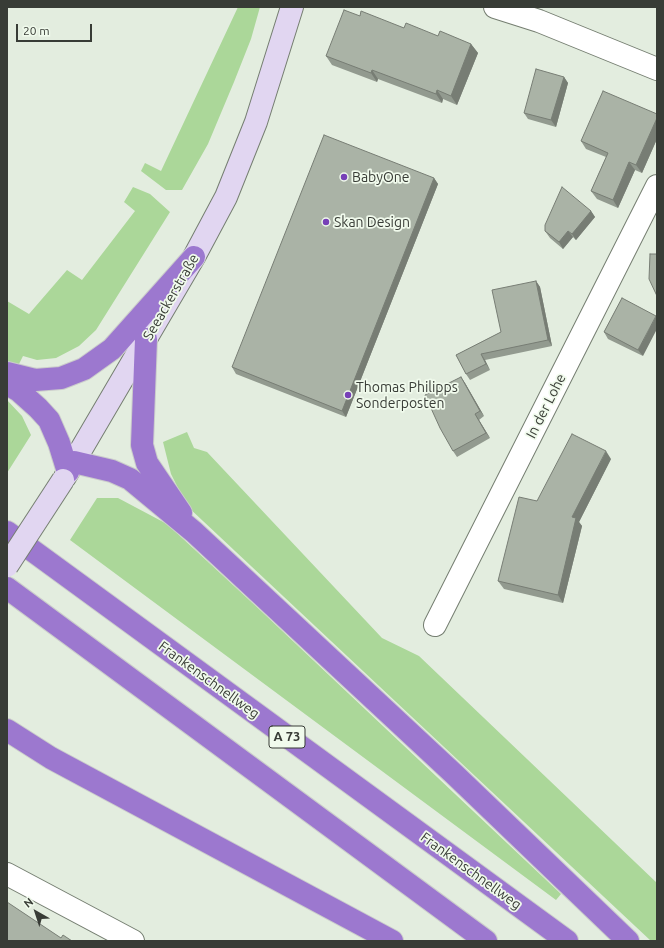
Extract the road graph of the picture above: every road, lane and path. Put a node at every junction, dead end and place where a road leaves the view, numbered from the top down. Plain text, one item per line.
1 (292, 7) edge
2 (495, 7) edge
3 (657, 69) edge
4 (657, 186) edge
5 (194, 257) junction
6 (146, 339) junction
7 (7, 373) edge
8 (7, 384) edge
9 (68, 471) junction
10 (7, 532) edge
11 (194, 532) junction
12 (7, 566) edge
13 (7, 588) edge
14 (435, 626) dead end
15 (7, 730) edge
16 (7, 741) edge
17 (51, 758) junction
18 (7, 874) edge
19 (133, 941) edge
20 (392, 941) edge
21 (486, 941) edge
22 (567, 941) edge
23 (628, 941) edge

1 - 5 main road, Seeackerstraße
2 - 3 street
4 - 14 street, In der Lohe
5 - 6 main road, Seeackerstraße
5 - 7 highway
6 - 9 main road, Seeackerstraße
6 - 11 highway
8 - 9 highway
9 - 11 highway
9 - 12 main road, Seeackerstraße, bridge
10 - 22 highway, Frankenschnellweg / A 73
11 - 23 highway
13 - 21 highway
15 - 17 highway
16 - 17 highway
17 - 20 highway
18 - 19 street

